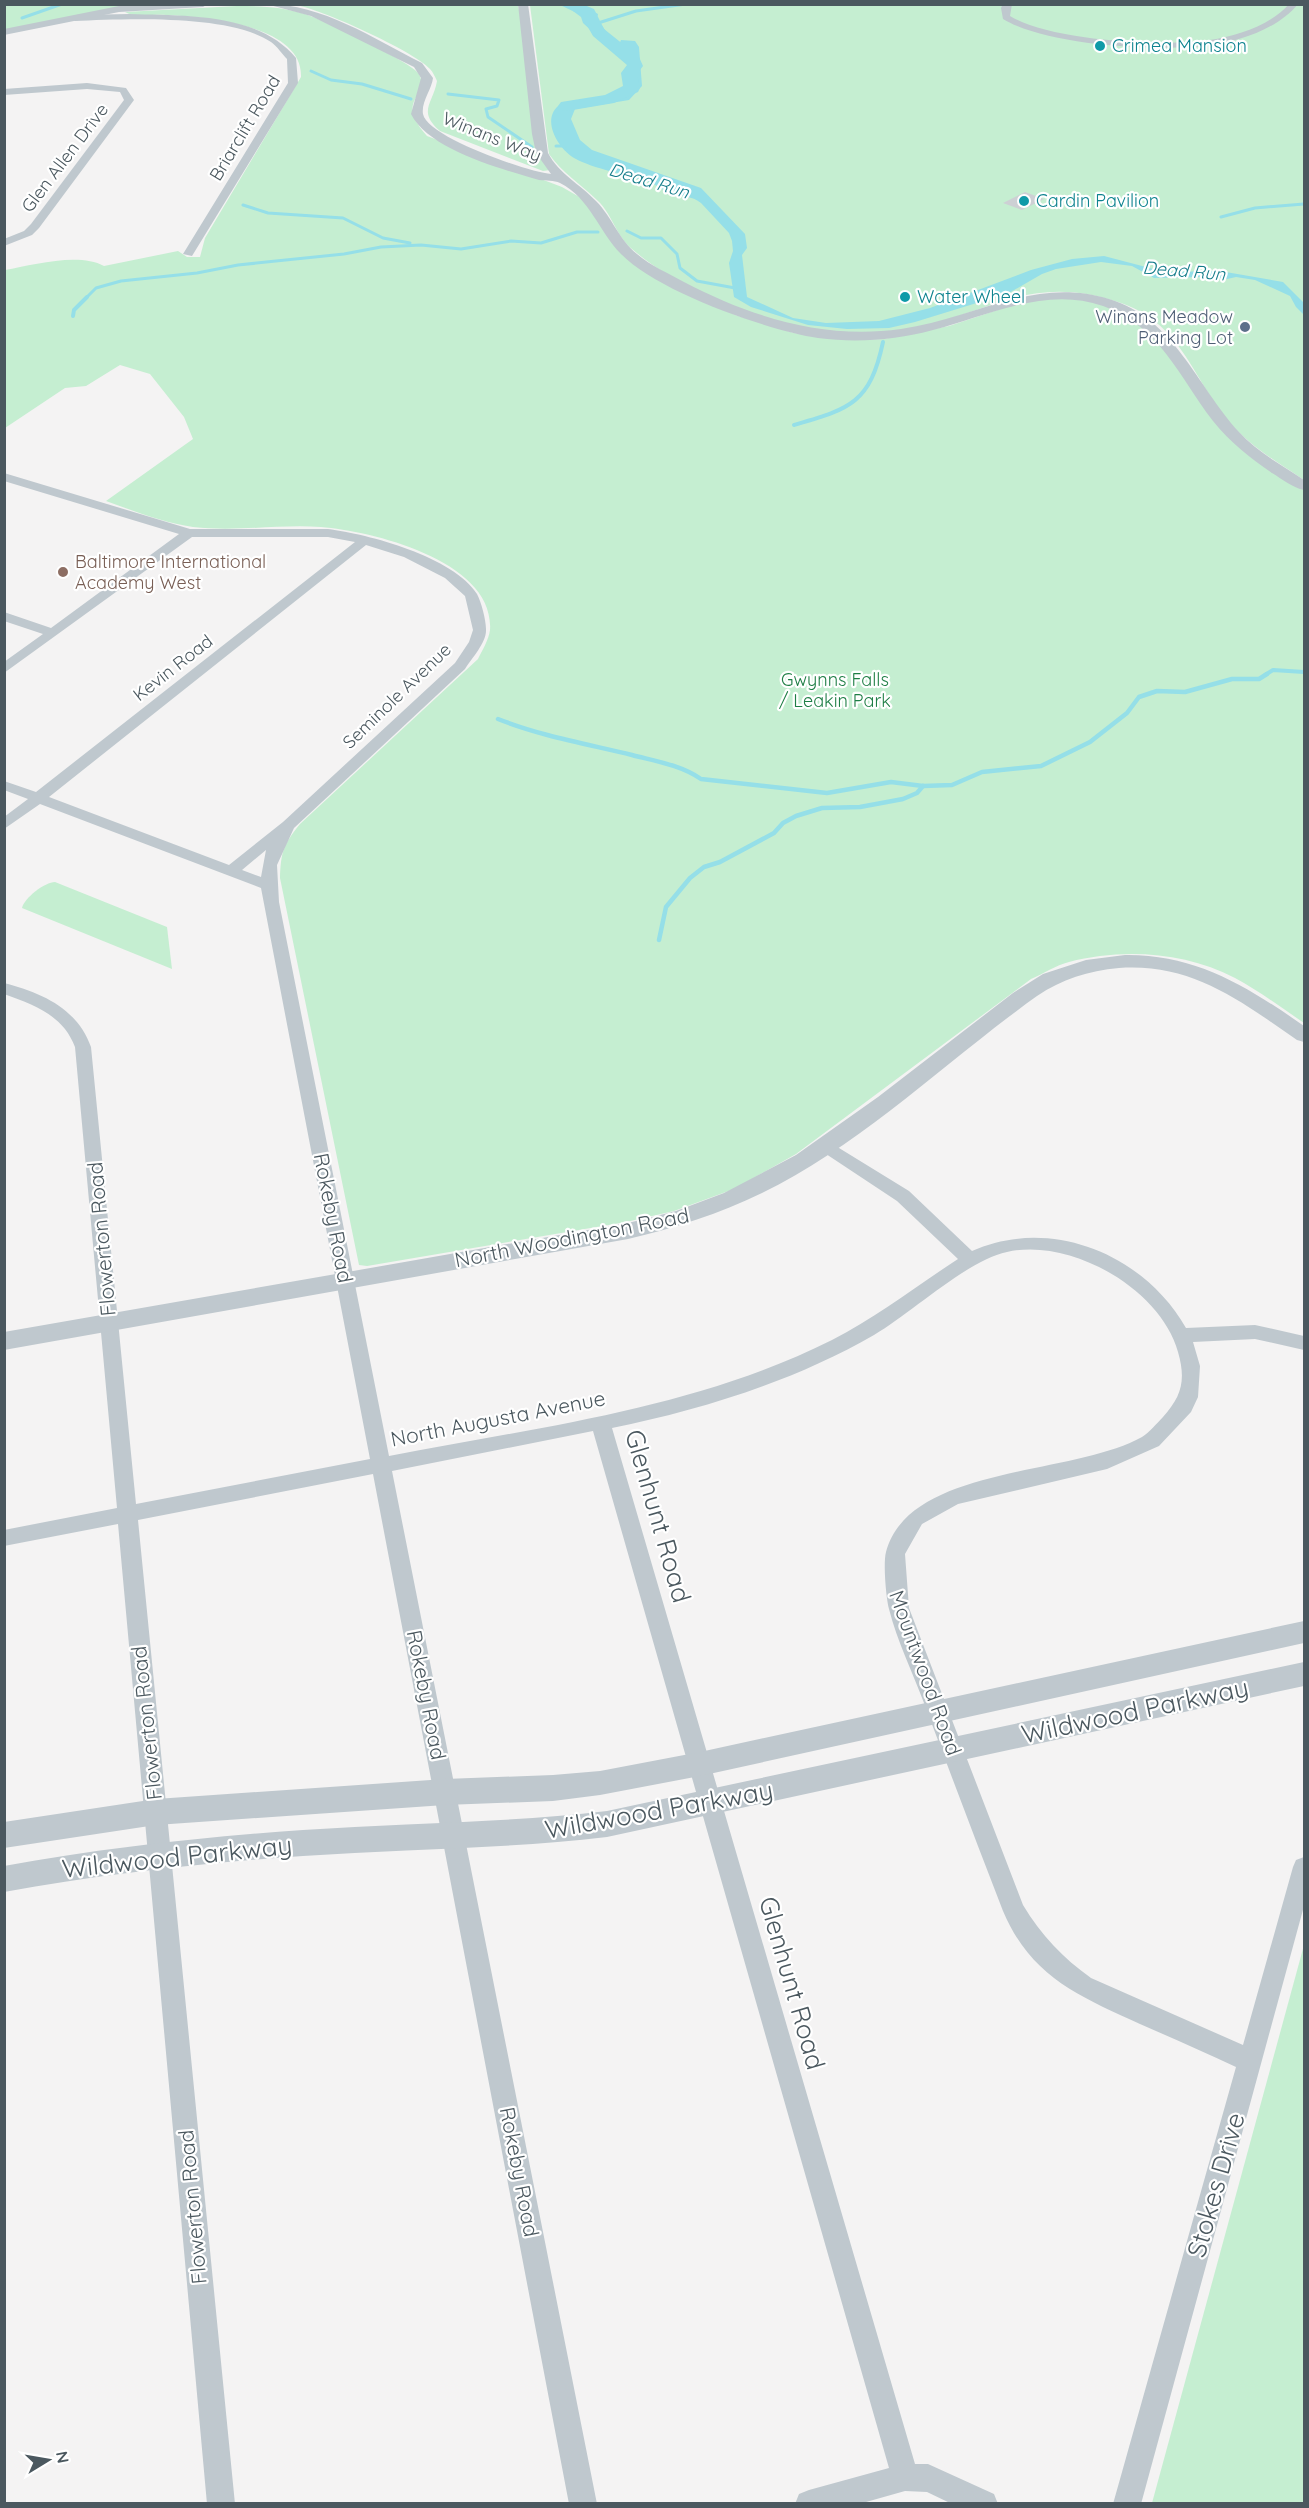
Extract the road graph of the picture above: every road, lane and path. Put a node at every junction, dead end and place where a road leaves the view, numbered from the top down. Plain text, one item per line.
1 (203, 4) edge
2 (272, 4) edge
3 (523, 4) edge
4 (1008, 4) edge
5 (1294, 4) edge
6 (75, 18) junction
7 (4, 32) edge
8 (4, 92) edge
9 (560, 177) junction
10 (4, 243) edge
11 (188, 254) dead end
12 (4, 477) edge
13 (1305, 486) edge
14 (189, 533) junction
15 (364, 540) junction
16 (4, 616) edge
17 (53, 633) junction
18 (4, 669) edge
19 (4, 785) edge
20 (39, 798) junction
21 (4, 825) edge
22 (288, 825) junction
23 (232, 870) junction
24 (270, 885) junction
25 (4, 988) edge
26 (1305, 1035) edge
27 (826, 1146) junction
28 (971, 1260) junction
29 (345, 1281) junction
30 (109, 1322) junction
31 (1181, 1335) junction
32 (4, 1341) edge
33 (1305, 1343) edge
34 (601, 1424) junction
35 (381, 1466) junction
36 (128, 1515) junction
37 (4, 1538) edge
38 (1305, 1632) edge
39 (1305, 1674) edge
40 (940, 1711) junction
41 (954, 1751) junction
42 (700, 1764) junction
43 (445, 1792) junction
44 (711, 1804) junction
45 (156, 1812) junction
46 (4, 1835) edge
47 (453, 1836) junction
48 (160, 1856) junction
49 (1305, 1867) edge
50 (4, 1879) edge
51 (1251, 2061) junction
52 (906, 2477) junction
53 (221, 2504) edge
54 (583, 2504) edge
55 (809, 2504) edge
56 (984, 2504) edge
57 (1127, 2504) edge

1 - 6 street
2 - 9 street, Winans Way
3 - 9 street
4 - 5 street
6 - 7 street, Briarclift Road
6 - 11 street, Briarclift Road
8 - 10 street, Glen Allen Drive
9 - 13 street
12 - 14 street, Seminole Avenue
14 - 15 street, Seminole Avenue
14 - 17 street
15 - 20 street, Kevin Road
15 - 22 street, Seminole Avenue
16 - 17 street
17 - 18 street
19 - 20 street
20 - 21 street, Kevin Road
20 - 23 street
22 - 23 street, Seminole Avenue
22 - 24 street, Rokeby Road
23 - 24 street
24 - 29 street, Rokeby Road
25 - 30 street, Flowerton Road
26 - 27 street, North Woodington Road
27 - 28 street
27 - 29 street, North Woodington Road
28 - 31 street, Mountwood Road
28 - 34 street, North Augusta Avenue
29 - 30 street, North Woodington Road
29 - 35 street, Rokeby Road
30 - 32 street, North Woodington Road
30 - 36 street, Flowerton Road
31 - 33 street
31 - 40 street, Mountwood Road
34 - 35 street, North Augusta Avenue
34 - 42 street, Glenhunt Road
35 - 36 street, North Augusta Avenue
35 - 43 street, Rokeby Road
36 - 37 street, North Augusta Avenue
36 - 45 street, Flowerton Road
38 - 40 street, Wildwood Parkway
39 - 41 street, Wildwood Parkway
40 - 41 street, Mountwood Road
40 - 42 street, Wildwood Parkway
41 - 44 street, Wildwood Parkway
41 - 51 street, Mountwood Road
42 - 43 street, Wildwood Parkway
42 - 44 street, Glenhunt Road
43 - 45 street, Wildwood Parkway
43 - 47 street, Rokeby Road
44 - 47 street, Wildwood Parkway
44 - 52 street, Glenhunt Road
45 - 46 street, Wildwood Parkway
45 - 48 street, Flowerton Road
47 - 48 street, Wildwood Parkway
47 - 54 street, Rokeby Road
48 - 50 street, Wildwood Parkway
48 - 53 street, Flowerton Road
49 - 51 street, Stokes Drive
51 - 57 street, Stokes Drive
52 - 55 street
52 - 56 street

